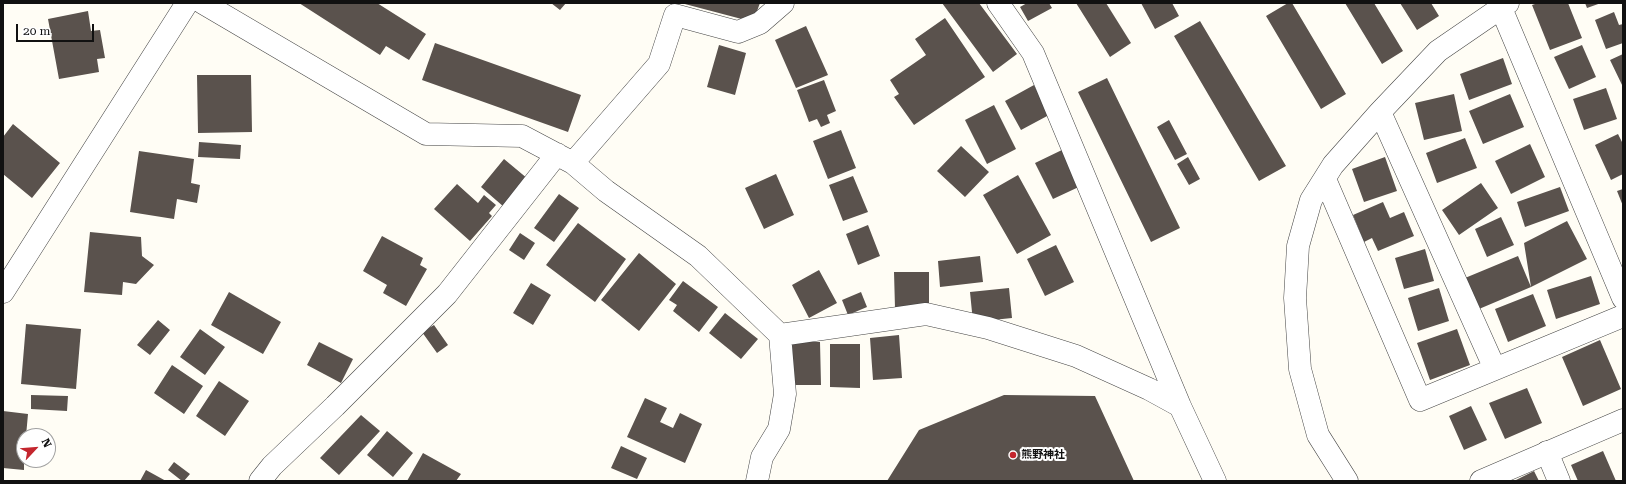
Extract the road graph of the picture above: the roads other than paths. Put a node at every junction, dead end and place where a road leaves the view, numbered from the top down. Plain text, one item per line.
1 (187, 3) edge
2 (203, 3) edge
3 (783, 3) edge
4 (998, 3) edge
5 (1504, 5) edge
6 (1380, 112) junction
7 (565, 158) junction
8 (1325, 179) junction
9 (3, 292) edge
10 (1623, 298) edge
11 (1623, 316) edge
12 (780, 335) junction
13 (1495, 369) junction
14 (1180, 406) junction
15 (1623, 420) edge
16 (1547, 452) junction
17 (260, 481) edge
18 (757, 481) edge
19 (1215, 481) edge
20 (1347, 481) edge
21 (1481, 481) edge
22 (1559, 481) edge

1 - 9 street
2 - 7 street
3 - 7 street
4 - 14 street
5 - 6 street
5 - 10 street
6 - 8 street
6 - 13 street
7 - 12 street
7 - 17 street
8 - 13 street
8 - 20 street
11 - 13 street
12 - 14 street
12 - 18 street
14 - 19 street
15 - 16 street
16 - 21 street
16 - 22 street

